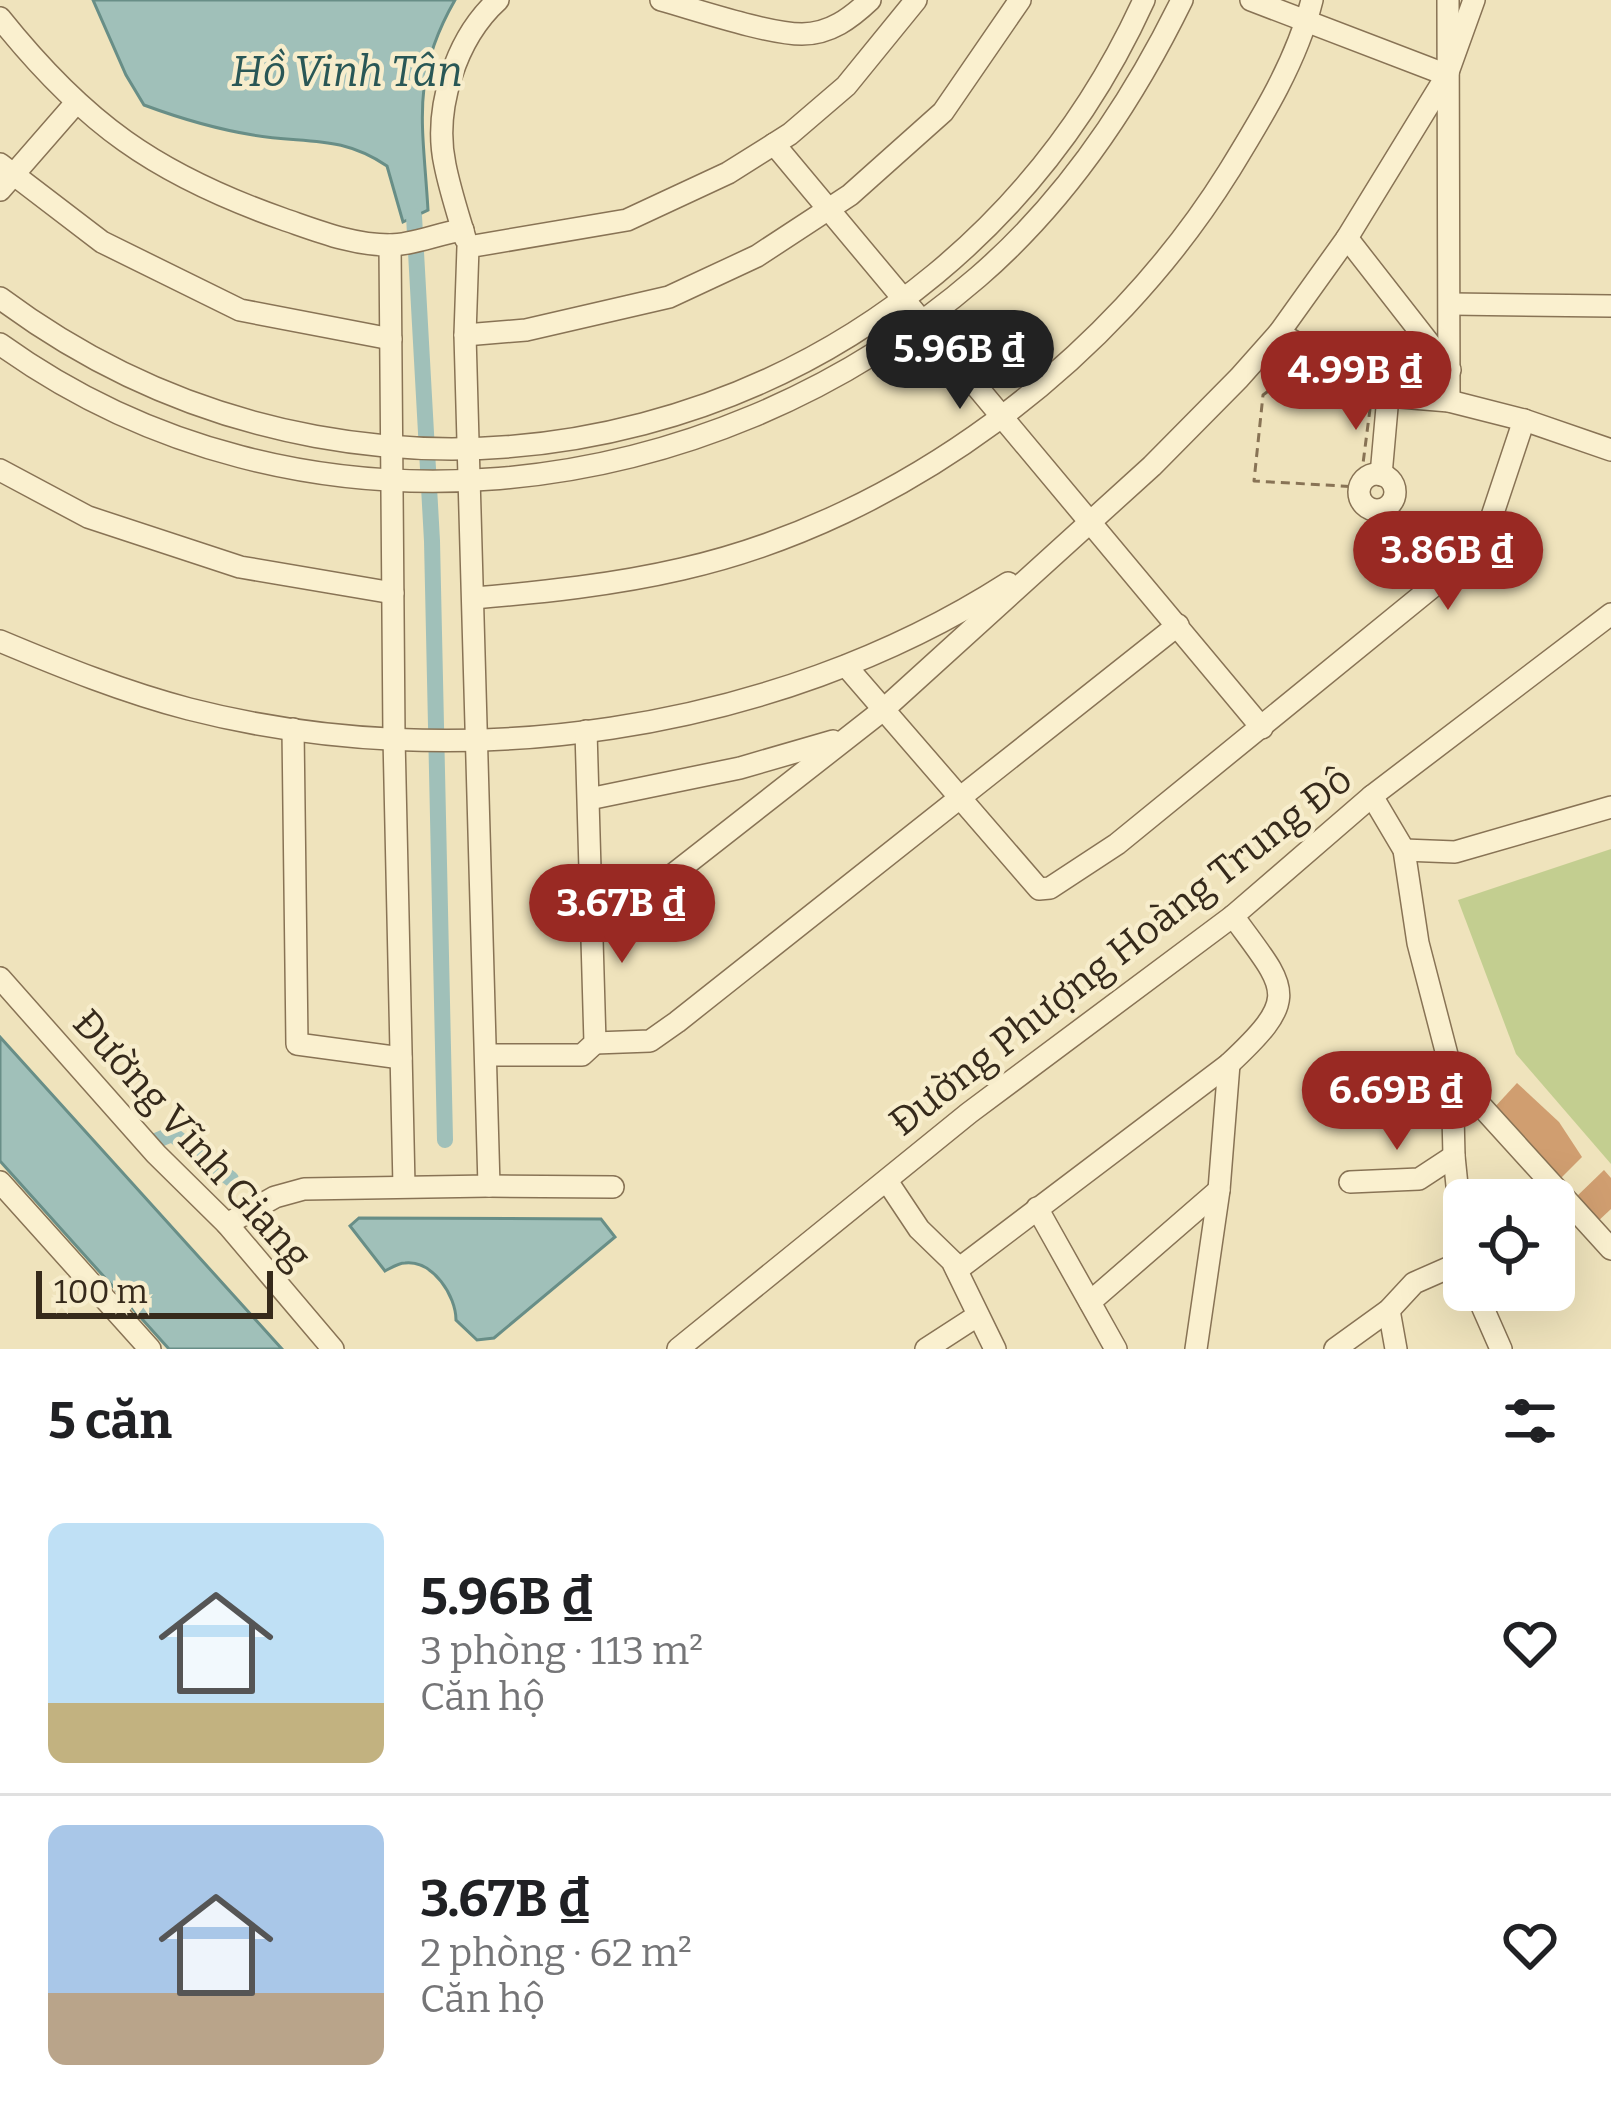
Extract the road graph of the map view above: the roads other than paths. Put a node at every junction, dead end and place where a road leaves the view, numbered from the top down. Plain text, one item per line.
1 (498, 0) edge
2 (661, 0) edge
3 (870, 0) edge
4 (916, 0) edge
5 (1020, 0) edge
6 (1144, 0) edge
7 (1182, 0) edge
8 (1252, 0) edge
9 (1448, 0) edge
10 (1474, 0) edge
11 (1309, 11) edge
12 (0, 18) edge
13 (1447, 75) junction
14 (75, 104) junction
15 (774, 144) junction
16 (5, 176) edge
17 (828, 210) junction
18 (457, 237) junction
19 (1347, 238) junction
20 (396, 245) junction
21 (0, 298) edge
22 (904, 300) junction
23 (1451, 304) junction
24 (1611, 306) edge
25 (923, 320) junction
26 (1279, 333) junction
27 (465, 335) junction
28 (391, 339) junction
29 (0, 344) edge
30 (1450, 370) junction
31 (1388, 397) junction
32 (184, 399) junction
33 (1449, 401) junction
34 (1001, 416) junction
35 (1524, 420) junction
36 (173, 434) junction
37 (400, 446) junction
38 (461, 447) junction
39 (1611, 450) edge
40 (0, 470) edge
41 (1381, 475) junction
42 (400, 482) junction
43 (462, 482) junction
44 (1092, 521) junction
45 (1072, 538) junction
46 (393, 593) junction
47 (474, 598) junction
48 (1611, 614) edge
49 (1178, 626) junction
50 (0, 641) edge
51 (846, 666) junction
52 (883, 710) junction
53 (1262, 728) junction
54 (292, 729) junction
55 (586, 731) junction
56 (850, 736) junction
57 (469, 737) junction
58 (401, 738) junction
59 (1372, 796) junction
60 (959, 798) junction
61 (589, 799) junction
62 (1611, 807) edge
63 (1404, 850) junction
64 (1233, 916) junction
65 (593, 928) junction
66 (0, 978) edge
67 (595, 1043) junction
68 (487, 1055) junction
69 (401, 1058) junction
70 (1228, 1064) junction
71 (1453, 1073) junction
72 (1454, 1156) junction
73 (1456, 1179) edge
74 (887, 1181) junction
75 (0, 1182) edge
76 (1350, 1182) dead end
77 (404, 1186) junction
78 (489, 1186) junction
79 (613, 1187) dead end
80 (1219, 1190) junction
81 (1037, 1208) junction
82 (227, 1224) junction
83 (1611, 1250) edge
84 (1443, 1268) edge
85 (957, 1270) junction
86 (1090, 1302) junction
87 (1389, 1310) junction
88 (1484, 1311) edge
89 (977, 1316) junction
90 (150, 1349) edge
91 (333, 1349) edge
92 (678, 1349) edge
93 (926, 1349) edge
94 (995, 1349) edge
95 (1116, 1349) edge
96 (1196, 1349) edge
97 (1335, 1349) edge
98 (1396, 1349) edge
99 (1501, 1349) edge

1 - 18 street
2 - 3 street
4 - 15 street
5 - 17 street
6 - 22 street
7 - 25 street
8 - 11 street
9 - 13 street
10 - 13 street
11 - 13 street
11 - 34 street
12 - 14 street
13 - 19 street
13 - 23 street
14 - 16 street
14 - 20 street
15 - 17 street
15 - 18 street
16 - 28 street
17 - 22 street
17 - 27 street
18 - 20 street
18 - 27 street
19 - 26 street
19 - 30 street
20 - 28 street
21 - 32 street
22 - 25 street
22 - 38 street
23 - 24 street
23 - 30 street
25 - 34 street
25 - 43 street
26 - 31 street
26 - 44 street
27 - 38 street
28 - 37 street
29 - 36 street
30 - 33 street
31 - 33 street
31 - 41 street
32 - 36 street
32 - 37 street
33 - 35 street
34 - 44 street
34 - 47 street
35 - 39 street
35 - 53 street
36 - 42 street
37 - 38 street
37 - 42 street
38 - 43 street
40 - 46 street
41 - 41 street
42 - 43 street
42 - 46 street
43 - 47 street
44 - 45 street
44 - 49 street
45 - 51 street
45 - 52 street
46 - 58 street
47 - 57 street
48 - 59 street, Đường Phượng Hoàng Trung Đô
49 - 53 street
49 - 60 street
50 - 54 street
51 - 52 street
51 - 55 street
52 - 56 street
52 - 60 street
53 - 60 street
54 - 58 street
54 - 69 street
55 - 57 street
55 - 61 street
56 - 61 street
56 - 65 street
57 - 58 street
57 - 68 street
58 - 69 street
59 - 63 street
59 - 64 street, Đường Phượng Hoàng Trung Đô
60 - 67 street
61 - 65 street
62 - 63 street
63 - 71 street
64 - 70 street
64 - 74 street, Đường Phượng Hoàng Trung Đô
65 - 67 street
66 - 82 street, Đường Vĩnh Giang
67 - 68 street
68 - 78 street
69 - 77 street
70 - 80 street
70 - 81 street
71 - 72 street
71 - 83 street
72 - 73 street
72 - 76 street
74 - 85 street
74 - 92 street, Đường Phượng Hoàng Trung Đô
75 - 90 street
77 - 78 street
77 - 82 street
78 - 79 street
80 - 86 street
80 - 96 street
81 - 85 street
81 - 86 street
82 - 91 street, Đường Vĩnh Giang
84 - 87 street
85 - 89 street
86 - 95 street
87 - 97 street
87 - 98 street
88 - 99 street
89 - 93 street
89 - 94 street

